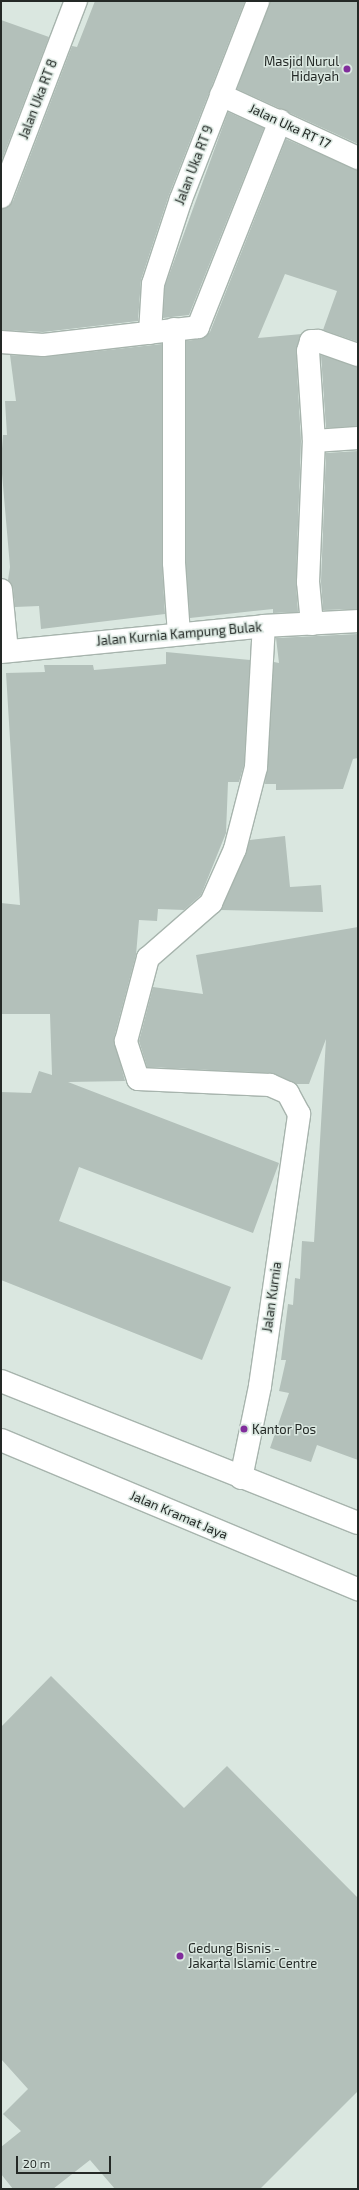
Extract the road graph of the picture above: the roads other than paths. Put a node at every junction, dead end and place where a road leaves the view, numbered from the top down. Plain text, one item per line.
1 (76, 1) edge
2 (258, 1) edge
3 (221, 96) junction
4 (280, 121) junction
5 (358, 158) edge
6 (1, 197) edge
7 (174, 329) junction
8 (150, 334) junction
9 (1, 342) edge
10 (358, 355) edge
11 (358, 438) edge
12 (314, 441) junction
13 (1, 590) edge
14 (358, 621) edge
15 (312, 624) junction
16 (264, 626) junction
17 (179, 634) junction
18 (4, 652) edge
19 (1, 1381) edge
20 (1, 1440) edge
21 (241, 1478) junction
22 (358, 1523) edge
23 (358, 1589) edge

1 - 6 street, Jalan Uka RT 8
2 - 3 street, Jalan Uka RT 9
3 - 4 street, Jalan Uka RT 17
3 - 8 street, Jalan Uka RT 9
4 - 5 street, Jalan Uka RT 17
4 - 7 street
7 - 8 street
7 - 17 street
8 - 9 street
10 - 12 street
11 - 12 street
12 - 15 street
13 - 18 street
14 - 15 street, Jalan Kurnia Kampung Bulak
15 - 16 street, Jalan Kurnia Kampung Bulak
16 - 17 street, Jalan Kurnia Kampung Bulak
16 - 21 street, Jalan Kurnia
17 - 18 street, Jalan Kurnia Kampung Bulak
19 - 21 street
20 - 23 street, Jalan Kramat Jaya
21 - 22 street

